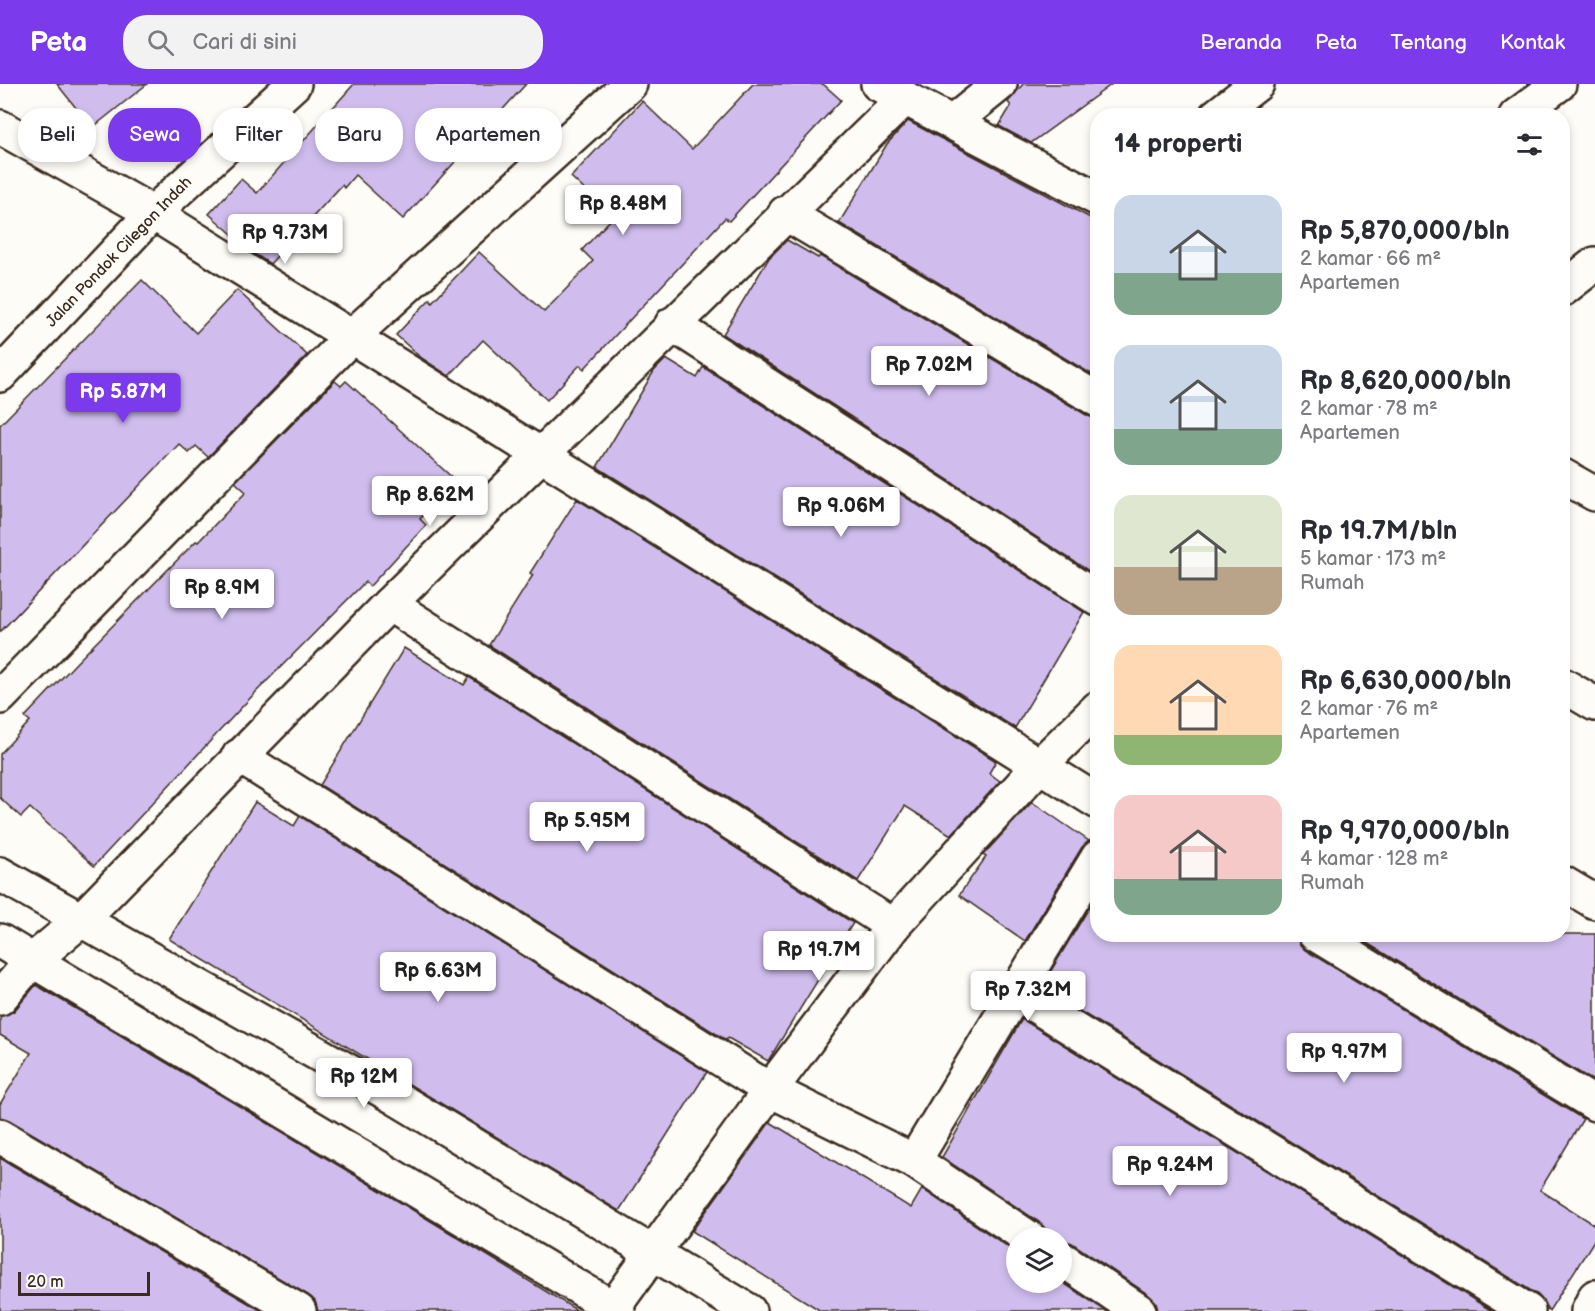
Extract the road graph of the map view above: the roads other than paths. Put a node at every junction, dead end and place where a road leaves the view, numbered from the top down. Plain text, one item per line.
1 (294, 84) edge
2 (630, 84) edge
3 (1000, 84) edge
4 (1257, 84) edge
5 (1559, 84) edge
6 (891, 91) edge
7 (1226, 108) edge
8 (1526, 108) edge
9 (953, 122) junction
10 (0, 127) edge
11 (1090, 196) edge
12 (153, 213) junction
13 (785, 213) junction
14 (1595, 264) edge
15 (1570, 284) edge
16 (672, 324) junction
17 (351, 338) junction
18 (0, 375) edge
19 (1090, 395) edge
20 (540, 455) junction
21 (1570, 479) edge
22 (1594, 491) edge
23 (1090, 594) edge
24 (389, 604) junction
25 (1570, 689) edge
26 (0, 697) edge
27 (1595, 704) edge
28 (1090, 716) edge
29 (239, 756) junction
30 (1040, 765) junction
31 (1090, 797) edge
32 (1090, 870) edge
33 (0, 874) edge
34 (1570, 887) edge
35 (1595, 902) edge
36 (81, 920) junction
37 (893, 926) junction
38 (0, 941) edge
39 (1328, 942) edge
40 (33, 961) junction
41 (1016, 993) junction
42 (0, 998) edge
43 (770, 1090) junction
44 (1595, 1104) edge
45 (0, 1136) edge
46 (914, 1161) junction
47 (1013, 1227) edge
48 (653, 1251) junction
49 (1072, 1266) edge
50 (1595, 1297) edge
51 (614, 1310) edge
52 (299, 1311) edge
53 (749, 1311) edge
54 (1139, 1311) edge
55 (1528, 1311) edge
56 (1588, 1311) edge

1 - 12 street, Jalan Pondok Cilegon Indah
2 - 17 street
3 - 9 street
4 - 7 street
5 - 8 street
6 - 9 street
6 - 13 street
9 - 11 street
10 - 12 street
12 - 17 street
12 - 18 street, Jalan Pondok Cilegon Indah
13 - 16 street
13 - 19 street
14 - 15 street
16 - 20 street
16 - 23 street
17 - 20 street
17 - 26 street
20 - 24 street
20 - 30 street
21 - 22 street
24 - 29 street
24 - 37 street
25 - 27 street
28 - 30 street
29 - 36 street
29 - 43 street
30 - 31 street
30 - 37 street
32 - 41 street
33 - 36 street
34 - 35 street
36 - 40 street
36 - 48 street
37 - 43 street
38 - 40 street
39 - 44 street
40 - 42 street
40 - 51 street
41 - 46 street
41 - 55 street
43 - 46 street
43 - 48 street
45 - 52 street
46 - 47 street
48 - 51 street
48 - 53 street
49 - 54 street
50 - 56 street

